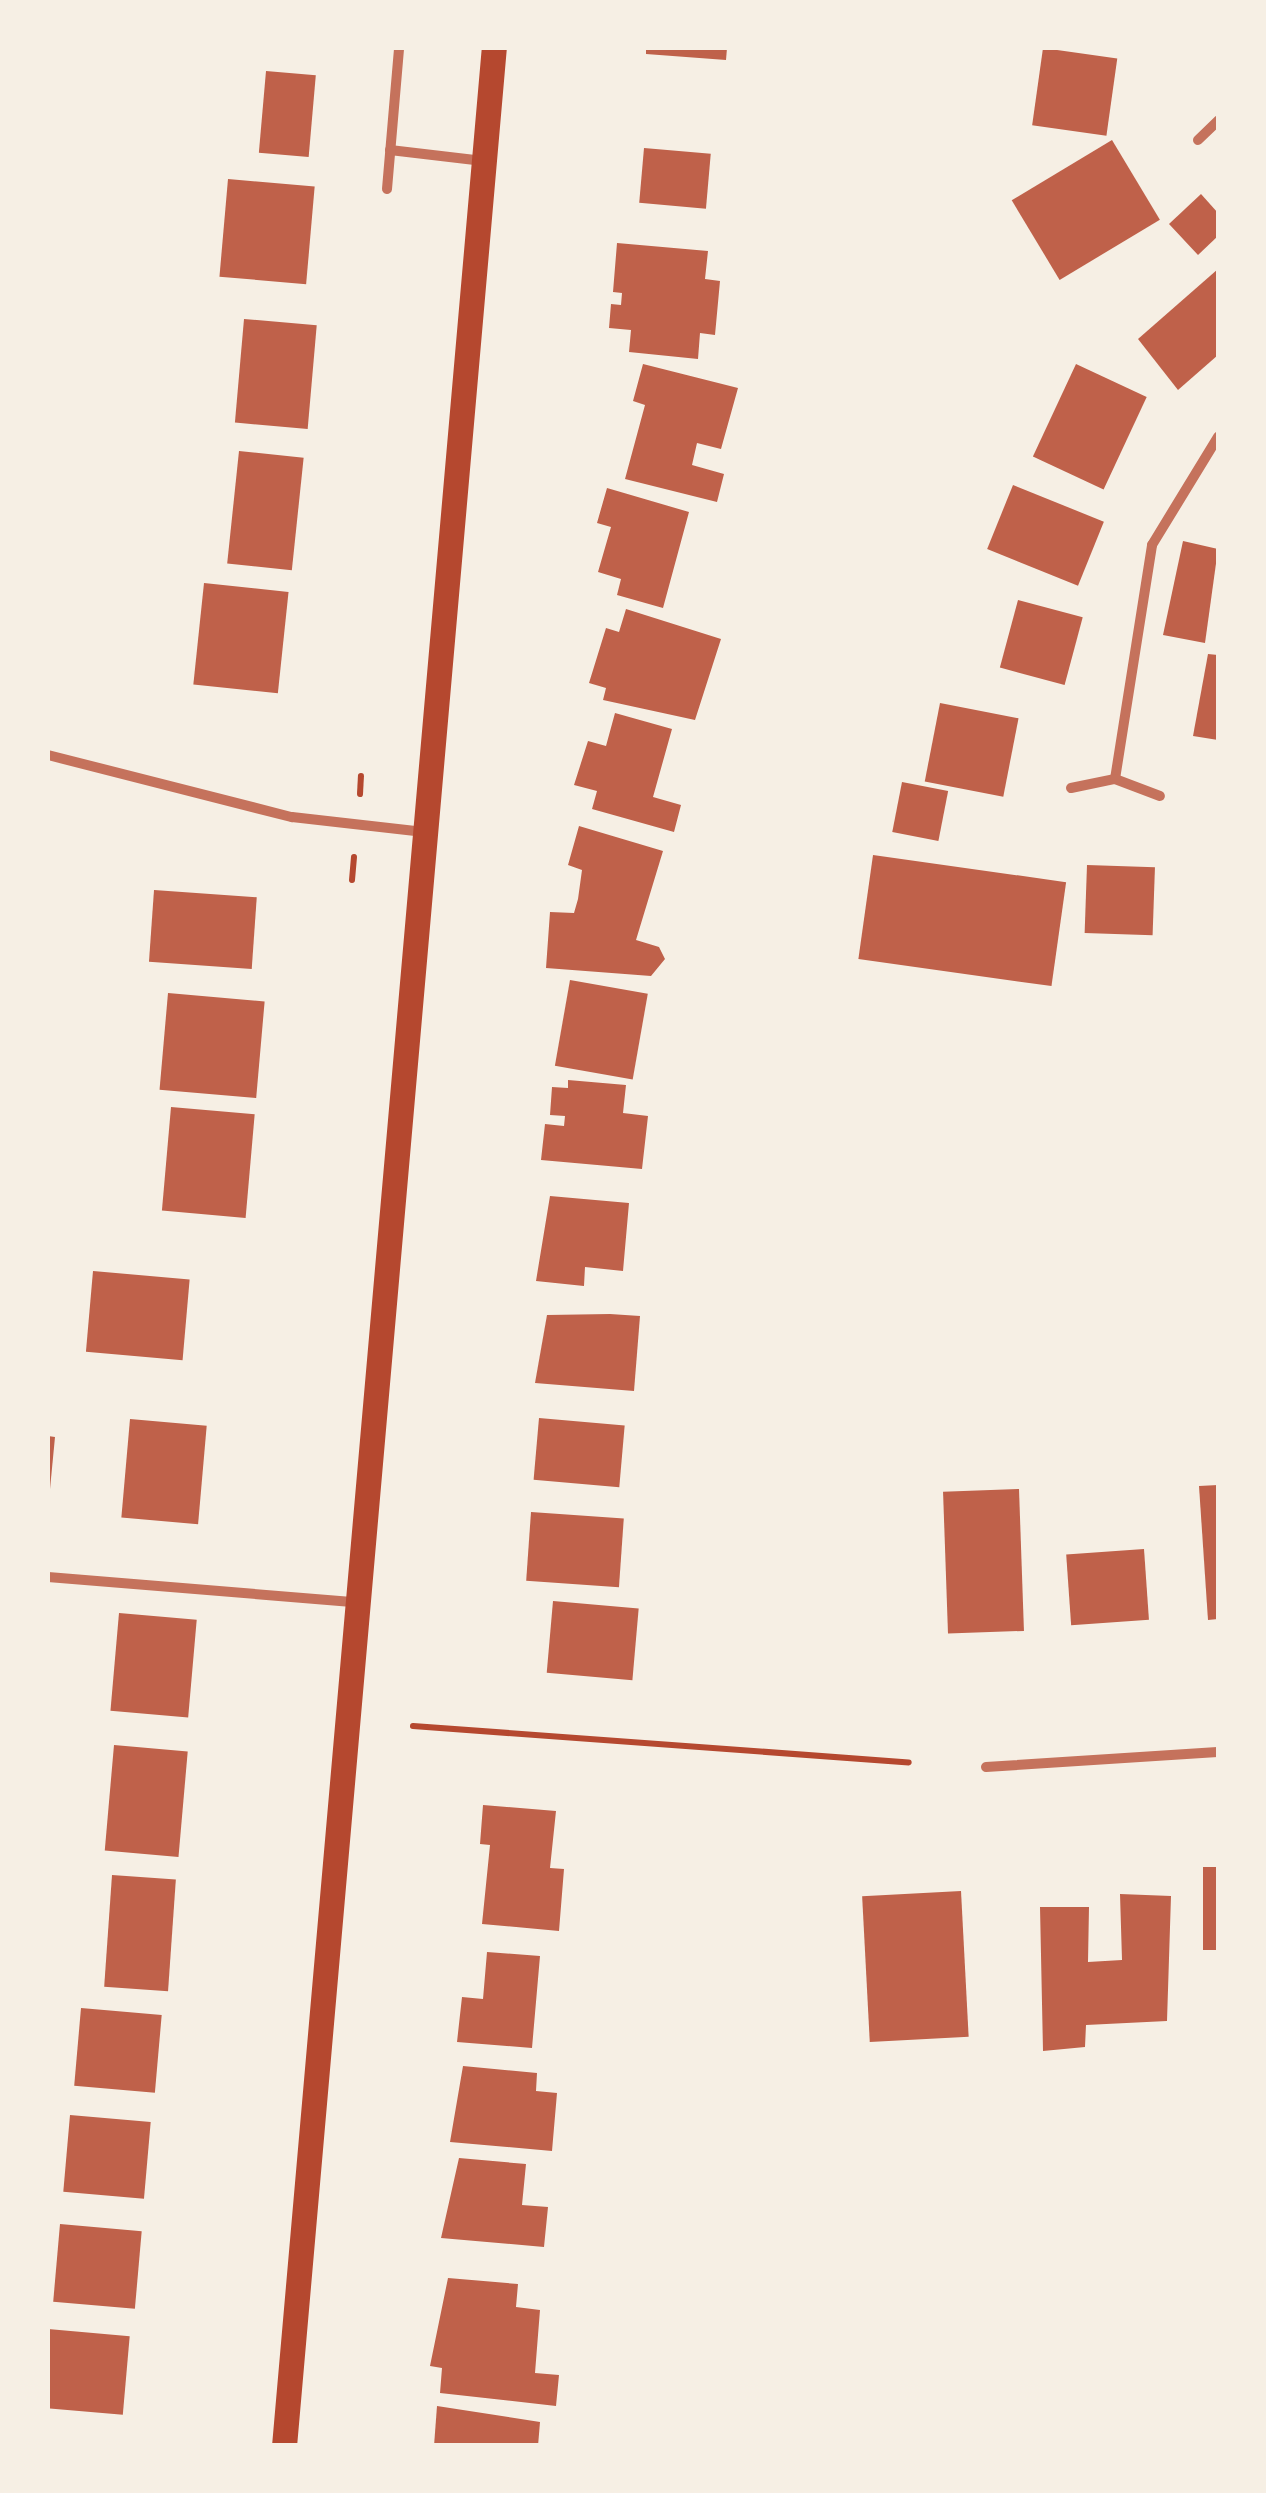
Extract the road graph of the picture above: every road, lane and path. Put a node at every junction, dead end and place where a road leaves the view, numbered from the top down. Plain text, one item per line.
1 (399, 48) edge
2 (494, 48) edge
3 (1218, 122) edge
4 (1198, 140) dead end
5 (390, 150) junction
6 (484, 161) junction
7 (387, 189) dead end
8 (1218, 437) edge
9 (48, 755) edge
10 (1115, 779) junction
11 (1070, 788) dead end
12 (1160, 796) dead end
13 (425, 832) junction
14 (48, 1577) edge
15 (364, 1604) junction
16 (413, 1726) dead end
17 (1218, 1752) edge
18 (909, 1762) dead end
19 (986, 1767) dead end
20 (284, 2446) edge

1 - 5 street
2 - 6 main road
3 - 4 street
5 - 6 street
5 - 7 street
6 - 13 main road
8 - 10 street
9 - 13 street
10 - 11 street
10 - 12 street
13 - 15 main road
14 - 15 street
15 - 20 main road
16 - 18 path
17 - 19 street

